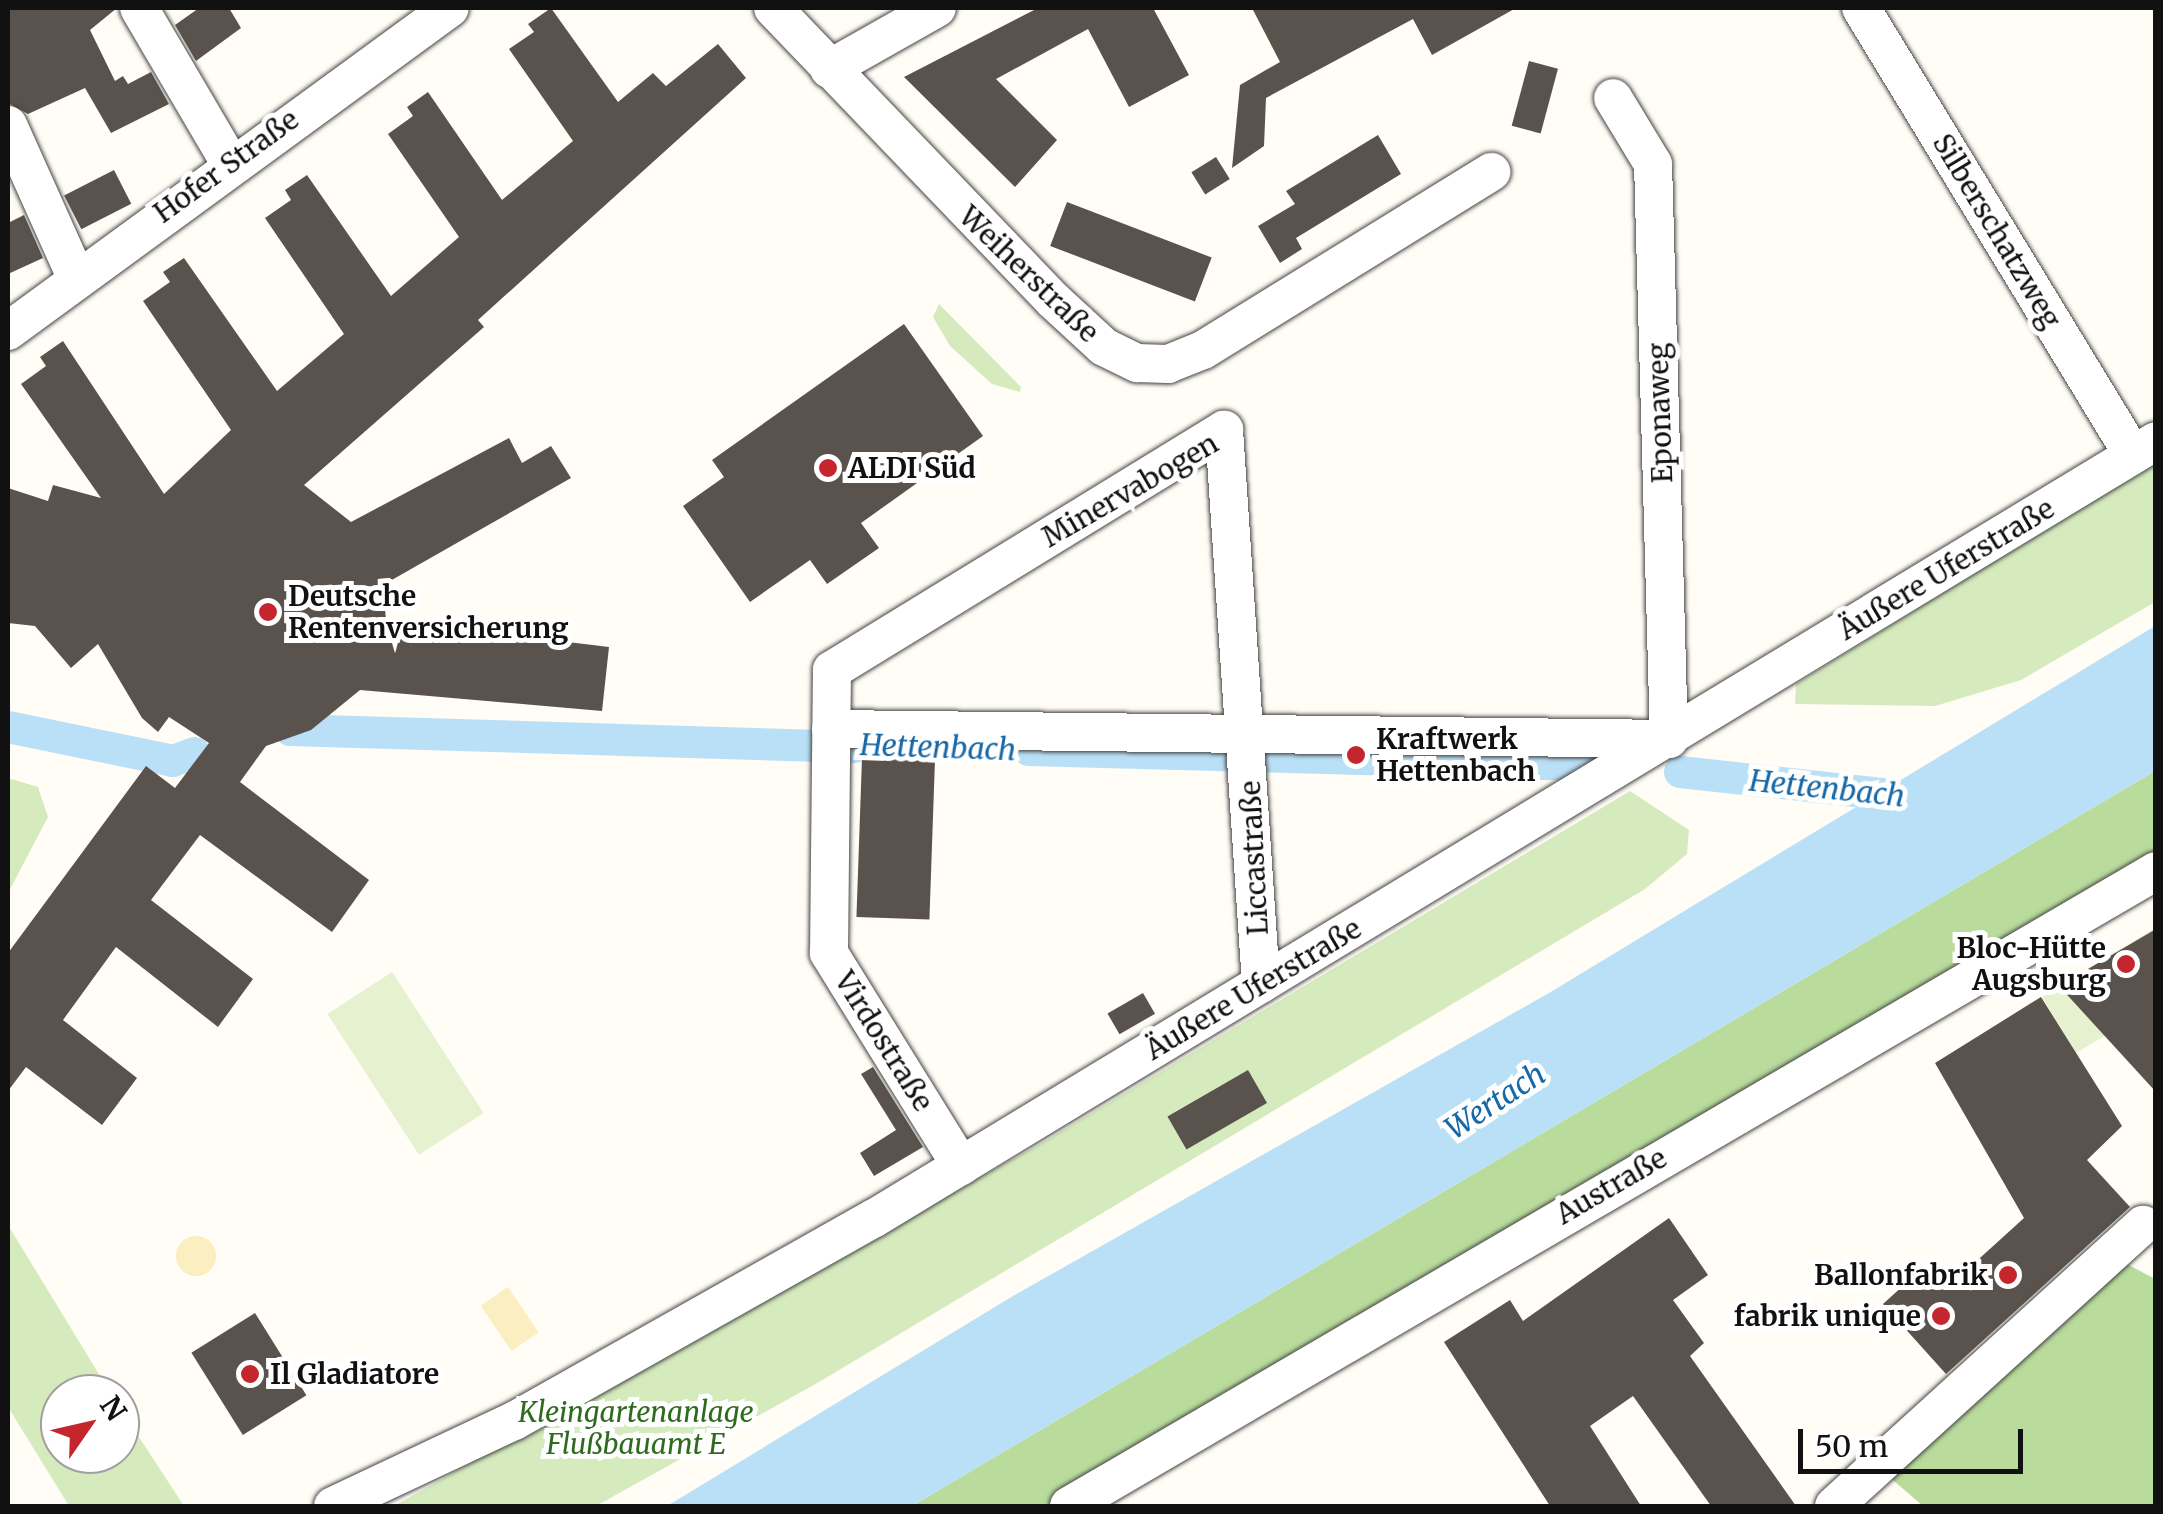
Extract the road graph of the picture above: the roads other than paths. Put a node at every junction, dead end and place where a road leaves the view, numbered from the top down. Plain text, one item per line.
1 (139, 8) edge
2 (773, 8) edge
3 (937, 8) edge
4 (1861, 8) edge
5 (432, 12) edge
6 (829, 68) junction
7 (1613, 98) dead end
8 (8, 125) edge
9 (230, 162) junction
10 (1491, 172) dead end
11 (76, 275) junction
12 (8, 331) edge
13 (2144, 448) edge
14 (831, 729) junction
15 (1246, 733) junction
16 (1669, 739) junction
17 (2156, 871) edge
18 (1261, 984) junction
19 (961, 1166) junction
20 (2143, 1225) dead end
21 (334, 1506) edge
22 (1069, 1506) edge
23 (1834, 1506) edge

1 - 9 street
2 - 6 street, Weiherstraße
3 - 6 street
4 - 13 street, Silberschatzweg
5 - 9 street, Hofer Straße
6 - 10 street, Weiherstraße
7 - 16 street, Eponaweg
8 - 11 street
9 - 11 street, Hofer Straße
11 - 12 street, Hofer Straße
13 - 16 street, Äußere Uferstraße
14 - 15 street
14 - 15 street, Minervabogen
14 - 19 street, Virdostraße
15 - 16 street
15 - 18 street, Liccastraße
16 - 18 street, Äußere Uferstraße
17 - 22 street, Austraße
18 - 19 street, Äußere Uferstraße
19 - 21 street, Äußere Uferstraße
20 - 23 street

